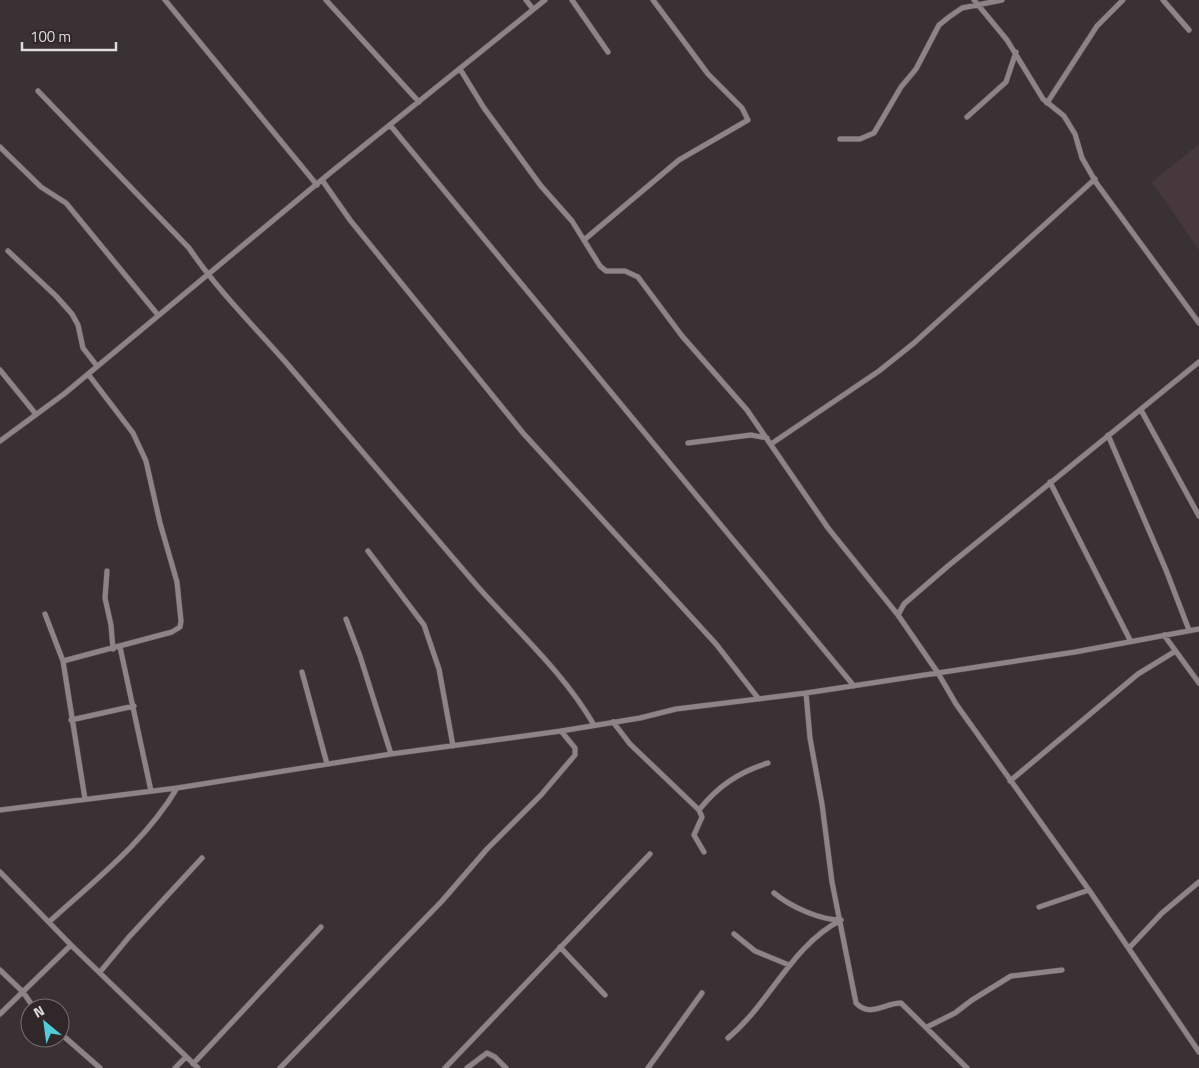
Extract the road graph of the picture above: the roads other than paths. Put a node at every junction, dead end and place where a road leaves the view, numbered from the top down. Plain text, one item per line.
1 (166, 0) edge
2 (326, 0) edge
3 (526, 0) edge
4 (546, 0) edge
5 (572, 0) edge
6 (653, 0) edge
7 (974, 0) edge
8 (1002, 0) edge
9 (1123, 0) edge
10 (1163, 0) edge
11 (980, 4) junction
12 (534, 9) junction
13 (1189, 30) dead end
14 (608, 52) dead end
15 (1016, 52) junction
16 (460, 69) junction
17 (38, 91) dead end
18 (419, 102) junction
19 (1047, 102) junction
20 (967, 117) dead end
21 (390, 125) junction
22 (840, 139) dead end
23 (0, 147) edge
24 (1095, 179) junction
25 (319, 182) junction
26 (584, 240) junction
27 (8, 251) dead end
28 (208, 275) junction
29 (158, 315) junction
30 (1199, 323) edge
31 (1199, 362) edge
32 (96, 366) junction
33 (0, 370) edge
34 (88, 374) junction
35 (1141, 410) junction
36 (35, 413) junction
37 (1108, 435) junction
38 (767, 438) junction
39 (0, 441) edge
40 (688, 443) dead end
41 (771, 444) junction
42 (1050, 482) junction
43 (1199, 516) edge
44 (368, 550) dead end
45 (107, 571) dead end
46 (45, 614) dead end
47 (898, 614) junction
48 (346, 619) dead end
49 (1199, 629) edge
50 (1189, 630) junction
51 (1164, 635) junction
52 (1130, 640) junction
53 (120, 647) junction
54 (113, 649) junction
55 (1174, 652) junction
56 (63, 661) junction
57 (302, 672) dead end
58 (938, 673) junction
59 (1199, 683) edge
60 (854, 686) junction
61 (806, 693) junction
62 (758, 698) junction
63 (134, 706) junction
64 (71, 720) junction
65 (613, 722) junction
66 (594, 725) junction
67 (561, 731) junction
68 (453, 746) junction
69 (391, 754) junction
70 (768, 763) dead end
71 (327, 764) junction
72 (1010, 781) junction
73 (177, 788) junction
74 (150, 791) junction
75 (85, 799) junction
76 (0, 810) edge
77 (699, 810) junction
78 (704, 852) dead end
79 (650, 854) dead end
80 (202, 858) dead end
81 (0, 872) edge
82 (1199, 882) edge
83 (1090, 890) junction
84 (774, 893) dead end
85 (1039, 907) dead end
86 (842, 920) junction
87 (49, 922) junction
88 (321, 927) dead end
89 (734, 934) dead end
90 (71, 945) junction
91 (560, 947) junction
92 (1129, 948) junction
93 (789, 965) junction
94 (0, 970) edge
95 (1062, 970) dead end
96 (100, 972) junction
97 (23, 992) junction
98 (702, 993) dead end
99 (605, 995) dead end
100 (27, 998) edge
101 (0, 1014) edge
102 (928, 1027) junction
103 (728, 1038) dead end
104 (70, 1042) edge
105 (1199, 1052) edge
106 (186, 1057) junction
107 (193, 1064) junction
108 (100, 1068) edge
109 (175, 1068) edge
110 (198, 1068) edge
111 (280, 1068) edge
112 (445, 1068) edge
113 (466, 1068) edge
114 (506, 1068) edge
115 (648, 1068) edge
116 (967, 1068) edge

1 - 25 street
2 - 18 street
3 - 12 street
4 - 12 street
5 - 14 street
6 - 26 street
7 - 11 street
8 - 11 street
9 - 19 street
10 - 13 street
11 - 15 street
11 - 22 street
12 - 16 street
15 - 19 street
15 - 20 street
16 - 18 street
16 - 26 street
17 - 28 street
18 - 21 street
19 - 24 street
21 - 25 street
21 - 60 street
23 - 29 street
24 - 30 street
24 - 41 street
25 - 28 street
25 - 62 street
26 - 38 street
27 - 32 street
28 - 29 street
28 - 66 street
29 - 32 street
31 - 35 street
32 - 34 street
33 - 36 street
34 - 36 street
34 - 53 street
35 - 37 street
35 - 43 street
36 - 39 street
37 - 42 street
37 - 50 street
38 - 40 street
38 - 41 street
41 - 47 street
42 - 47 street
42 - 52 street
44 - 68 street
45 - 54 street
46 - 56 street
47 - 58 street
48 - 69 street
49 - 50 street
50 - 51 street
51 - 52 street
51 - 55 street
52 - 58 street
53 - 54 street
53 - 63 street
54 - 56 street
55 - 59 street
55 - 72 street
56 - 64 street
57 - 71 street
58 - 60 street
58 - 72 street
60 - 61 street
61 - 62 street
61 - 86 street
62 - 65 street
63 - 64 street
63 - 74 street
64 - 75 street
65 - 66 street
65 - 77 street
66 - 67 street
67 - 68 street
67 - 111 street
68 - 69 street
69 - 71 street
70 - 77 street
71 - 73 street
72 - 83 street
73 - 74 street
73 - 87 street
74 - 75 street
75 - 76 street
77 - 78 street
79 - 91 street
80 - 96 street
81 - 87 street
82 - 92 street
83 - 85 street
83 - 92 street
84 - 86 street
86 - 93 street
86 - 102 street
87 - 90 street
88 - 107 street
89 - 93 street
90 - 96 street
90 - 97 street
91 - 99 street
91 - 112 street
92 - 105 street
93 - 103 street
94 - 97 street
95 - 102 street
96 - 106 street
97 - 100 street
97 - 101 street
98 - 115 street
102 - 116 street
104 - 108 street
106 - 107 street
106 - 109 street
107 - 110 street
113 - 114 street

